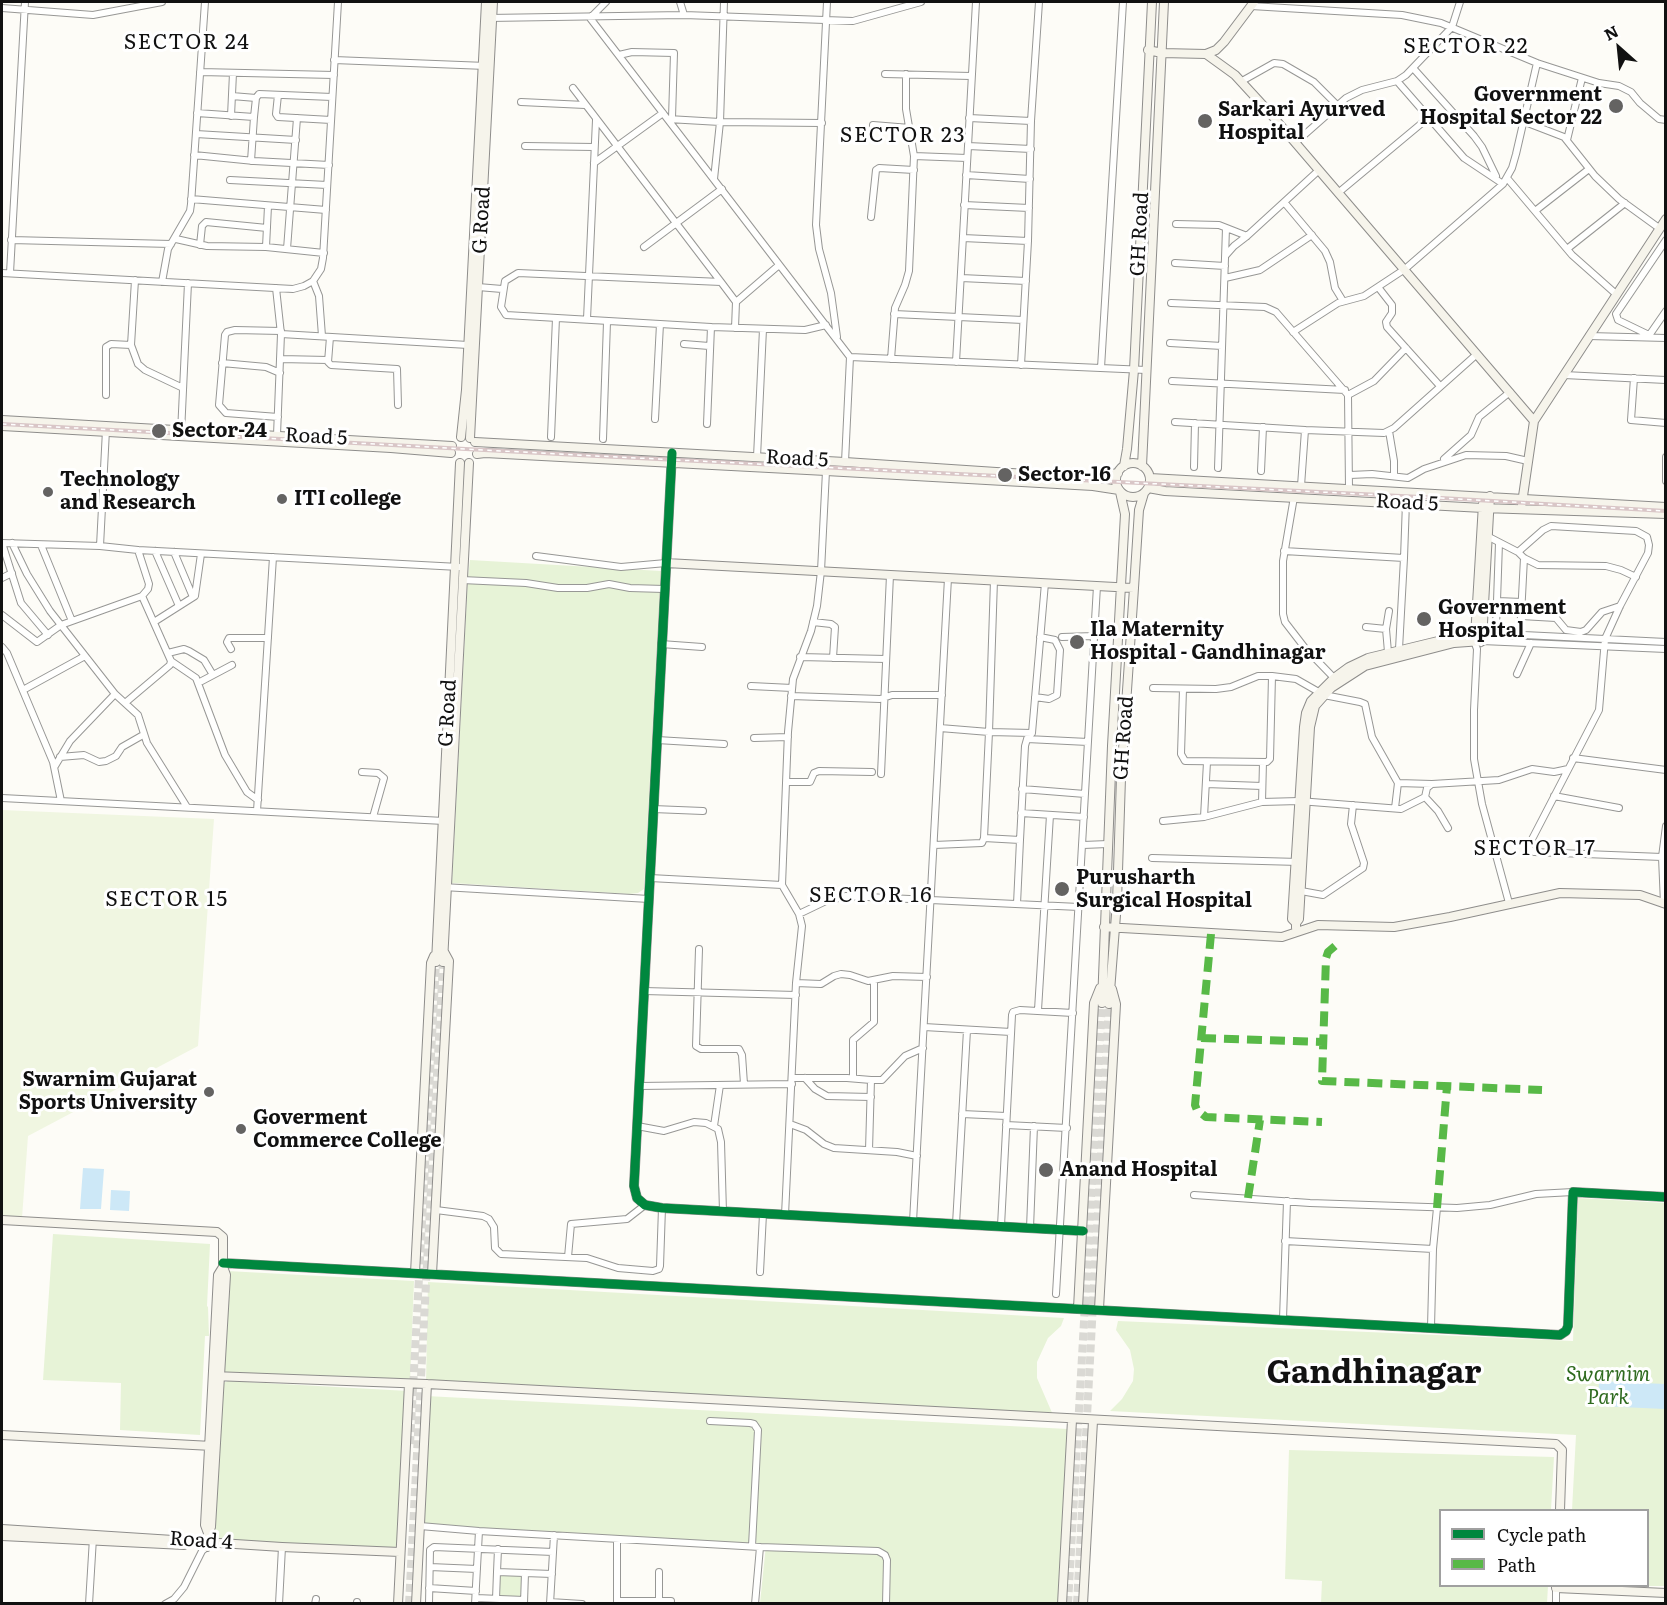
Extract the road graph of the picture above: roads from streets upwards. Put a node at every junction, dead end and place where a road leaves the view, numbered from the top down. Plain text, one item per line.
1 (25, 2) edge
2 (162, 2) edge
3 (206, 2) edge
4 (338, 2) edge
5 (486, 2) edge
6 (494, 2) edge
7 (606, 2) edge
8 (680, 2) edge
9 (724, 2) edge
10 (827, 2) edge
11 (920, 2) edge
12 (976, 2) edge
13 (1040, 2) edge
14 (1123, 2) edge
15 (1152, 2) edge
16 (1164, 2) edge
17 (1460, 2) edge
18 (1252, 4) edge
19 (898, 5) edge
20 (2, 8) edge
21 (25, 9) junction
22 (684, 15) junction
23 (724, 16) junction
24 (489, 18) junction
25 (590, 18) junction
26 (826, 21) junction
27 (1452, 27) junction
28 (1148, 50) junction
29 (1162, 53) junction
30 (1206, 54) junction
31 (619, 55) junction
32 (334, 60) junction
33 (1537, 63) junction
34 (486, 66) junction
35 (1413, 68) junction
36 (200, 72) junction
37 (233, 73) junction
38 (885, 74) dead end
39 (906, 74) junction
40 (334, 75) junction
41 (971, 76) junction
42 (1582, 78) junction
43 (1242, 81) junction
44 (1397, 81) junction
45 (573, 88) dead end
46 (278, 95) junction
47 (232, 96) junction
48 (332, 97) junction
49 (256, 98) junction
50 (521, 102) dead end
51 (585, 105) junction
52 (1338, 106) junction
53 (198, 113) junction
54 (663, 113) junction
55 (231, 116) junction
56 (254, 117) junction
57 (297, 118) junction
58 (969, 118) junction
59 (1428, 118) junction
60 (670, 119) junction
61 (331, 120) junction
62 (596, 120) junction
63 (1665, 120) edge
64 (1032, 121) junction
65 (720, 122) junction
66 (1525, 122) junction
67 (822, 123) junction
68 (873, 125) dead end
69 (910, 128) junction
70 (196, 134) junction
71 (252, 137) junction
72 (296, 140) junction
73 (1567, 140) junction
74 (1295, 144) junction
75 (525, 146) dead end
76 (968, 146) junction
77 (594, 147) junction
78 (616, 148) junction
79 (1031, 149) junction
80 (195, 155) junction
81 (914, 156) junction
82 (967, 158) junction
83 (250, 161) junction
84 (294, 163) junction
85 (594, 164) junction
86 (328, 165) junction
87 (1589, 169) junction
88 (914, 170) junction
89 (1318, 171) junction
90 (966, 175) junction
91 (1497, 178) junction
92 (714, 179) junction
93 (1030, 179) junction
94 (230, 180) dead end
95 (1505, 181) junction
96 (292, 183) junction
97 (327, 185) junction
98 (722, 189) junction
99 (1338, 194) junction
100 (191, 199) junction
101 (1284, 202) junction
102 (1624, 203) junction
103 (964, 205) junction
104 (268, 206) junction
105 (290, 207) junction
106 (1029, 208) junction
107 (326, 210) junction
108 (1535, 211) junction
109 (870, 217) dead end
110 (1665, 219) edge
111 (675, 224) junction
112 (1176, 224) dead end
113 (267, 228) junction
114 (1226, 228) junction
115 (1659, 228) junction
116 (1312, 235) junction
117 (1247, 236) junction
118 (963, 238) junction
119 (11, 240) junction
120 (1665, 240) edge
121 (173, 241) junction
122 (1028, 241) junction
123 (200, 245) junction
124 (644, 247) dead end
125 (266, 248) junction
126 (287, 249) junction
127 (1567, 249) junction
128 (324, 253) junction
129 (1226, 255) junction
130 (1175, 263) dead end
131 (780, 265) junction
132 (1225, 266) junction
133 (1405, 269) junction
134 (2, 273) edge
135 (10, 273) junction
136 (588, 276) junction
137 (961, 278) junction
138 (1225, 278) junction
139 (135, 280) junction
140 (313, 281) junction
141 (1026, 281) junction
142 (162, 282) junction
143 (721, 282) junction
144 (188, 284) junction
145 (478, 287) junction
146 (1378, 287) junction
147 (276, 288) junction
148 (502, 290) junction
149 (1616, 294) junction
150 (1343, 301) junction
151 (736, 302) junction
152 (1171, 303) dead end
153 (1224, 305) junction
154 (1665, 311) edge
155 (894, 314) junction
156 (958, 316) junction
157 (556, 318) junction
158 (587, 320) junction
159 (1023, 320) junction
160 (607, 322) junction
161 (660, 324) junction
162 (826, 325) junction
163 (711, 327) junction
164 (735, 328) junction
165 (763, 329) junction
166 (281, 332) junction
167 (1293, 332) junction
168 (1589, 336) junction
169 (1649, 336) junction
170 (326, 337) junction
171 (1665, 338) edge
172 (837, 340) junction
173 (684, 344) dead end
174 (1170, 344) dead end
175 (131, 345) junction
176 (468, 345) junction
177 (710, 346) junction
178 (1222, 346) junction
179 (1406, 348) junction
180 (1477, 354) junction
181 (850, 357) junction
182 (280, 359) junction
183 (891, 359) junction
184 (328, 360) junction
185 (956, 362) junction
186 (222, 363) junction
187 (1021, 365) junction
188 (1101, 368) junction
189 (1134, 370) junction
190 (1146, 370) junction
191 (280, 374) junction
192 (1564, 375) junction
193 (1635, 378) junction
194 (1665, 380) edge
195 (1172, 381) dead end
196 (1220, 384) junction
197 (1440, 386) junction
198 (183, 388) junction
199 (1347, 392) junction
200 (1510, 392) junction
201 (105, 396) dead end
202 (398, 405) dead end
203 (278, 417) junction
204 (655, 419) dead end
205 (2, 420) edge
206 (1534, 421) junction
207 (1175, 422) dead end
208 (1195, 423) junction
209 (1665, 423) edge
210 (707, 424) dead end
211 (1219, 424) junction
212 (2, 426) edge
213 (1263, 427) junction
214 (106, 429) junction
215 (1305, 430) junction
216 (1389, 431) junction
217 (1349, 432) junction
218 (181, 433) junction
219 (277, 435) junction
220 (551, 437) dead end
221 (469, 439) junction
222 (603, 439) dead end
223 (452, 450) junction
224 (477, 454) junction
225 (757, 457) junction
226 (1665, 457) edge
227 (671, 458) junction
228 (1528, 461) junction
229 (845, 462) junction
230 (465, 463) junction
231 (1441, 463) junction
232 (1142, 466) junction
233 (1194, 466) dead end
234 (1218, 468) dead end
235 (1120, 470) junction
236 (826, 471) junction
237 (1262, 471) dead end
238 (1350, 475) junction
239 (1394, 476) junction
240 (1150, 478) junction
241 (1665, 481) edge
242 (1301, 486) junction
243 (1349, 489) junction
244 (1146, 490) junction
245 (1119, 491) junction
246 (1487, 496) junction
247 (1294, 497) junction
248 (1523, 499) junction
249 (1406, 502) junction
250 (1665, 507) edge
251 (1486, 508) junction
252 (1522, 509) junction
253 (1665, 514) edge
254 (1485, 534) junction
255 (2, 543) edge
256 (12, 543) junction
257 (1499, 543) junction
258 (41, 545) junction
259 (100, 546) junction
260 (138, 550) junction
261 (155, 551) junction
262 (1284, 551) junction
263 (174, 552) junction
264 (1518, 552) junction
265 (201, 554) junction
266 (536, 556) dead end
267 (273, 557) junction
268 (1404, 558) junction
269 (1524, 558) junction
270 (666, 563) junction
271 (459, 567) junction
272 (821, 572) junction
273 (12, 573) junction
274 (890, 575) junction
275 (1636, 577) junction
276 (2, 578) edge
277 (948, 578) junction
278 (462, 580) junction
279 (994, 580) junction
280 (1045, 583) junction
281 (1097, 586) junction
282 (1120, 587) junction
283 (1134, 588) junction
284 (664, 589) junction
285 (142, 596) junction
286 (193, 597) junction
287 (1497, 601) junction
288 (1522, 602) junction
289 (179, 606) junction
290 (1620, 606) junction
291 (1389, 611) dead end
292 (2, 615) edge
293 (1521, 616) junction
294 (72, 621) junction
295 (154, 622) junction
296 (813, 622) junction
297 (61, 625) junction
298 (1496, 626) dead end
299 (1366, 627) dead end
300 (1386, 629) junction
301 (48, 635) junction
302 (1520, 635) junction
303 (1062, 636) dead end
304 (1094, 636) junction
305 (1040, 637) junction
306 (268, 638) junction
307 (1478, 639) junction
308 (1604, 642) junction
309 (1665, 642) edge
310 (1531, 643) junction
311 (662, 644) junction
312 (2, 647) edge
313 (702, 647) dead end
314 (231, 649) dead end
315 (1400, 649) junction
316 (1665, 649) edge
317 (1388, 652) junction
318 (168, 653) junction
319 (85, 656) junction
320 (800, 657) junction
321 (833, 658) junction
322 (886, 659) junction
323 (171, 661) junction
324 (232, 665) dead end
325 (1517, 674) dead end
326 (213, 675) junction
327 (1272, 676) junction
328 (1337, 680) junction
329 (198, 683) junction
330 (751, 686) dead end
331 (792, 688) junction
332 (1153, 688) dead end
333 (1183, 688) junction
334 (23, 690) junction
335 (115, 694) junction
336 (1321, 694) junction
337 (942, 695) junction
338 (791, 696) junction
339 (884, 698) junction
340 (1035, 698) junction
341 (125, 703) junction
342 (940, 729) junction
343 (988, 732) junction
344 (1032, 733) junction
345 (143, 735) junction
346 (788, 737) junction
347 (754, 738) dead end
348 (1027, 739) junction
349 (657, 740) junction
350 (1088, 742) junction
351 (724, 744) dead end
352 (60, 757) junction
353 (1574, 758) junction
354 (1207, 762) junction
355 (1263, 762) junction
356 (55, 766) junction
357 (1568, 769) junction
358 (1665, 770) edge
359 (362, 772) dead end
360 (872, 772) dead end
361 (881, 774) dead end
362 (1477, 780) junction
363 (787, 782) junction
364 (1398, 783) junction
365 (1206, 784) junction
366 (1432, 784) junction
367 (1262, 786) junction
368 (1022, 789) junction
369 (1085, 794) junction
370 (1554, 796) junction
371 (1425, 797) junction
372 (2, 798) edge
373 (258, 800) junction
374 (61, 801) junction
375 (1262, 802) junction
376 (1303, 802) junction
377 (1353, 805) junction
378 (187, 807) junction
379 (1395, 808) junction
380 (1619, 808) dead end
381 (653, 809) junction
382 (257, 811) junction
383 (703, 811) dead end
384 (1021, 813) junction
385 (1050, 815) junction
386 (373, 817) junction
387 (1084, 817) junction
388 (1204, 817) junction
389 (447, 821) junction
390 (1163, 821) dead end
391 (1665, 826) edge
392 (1448, 828) dead end
393 (984, 838) junction
394 (1020, 840) junction
395 (1108, 844) junction
396 (934, 845) junction
397 (1083, 845) junction
398 (1662, 857) junction
399 (1152, 858) dead end
400 (1299, 862) junction
401 (650, 878) junction
402 (782, 885) junction
403 (443, 887) junction
404 (1301, 891) junction
405 (649, 899) junction
406 (930, 899) junction
407 (1107, 902) junction
408 (1117, 902) junction
409 (1079, 903) junction
410 (1509, 903) junction
411 (1017, 904) junction
412 (1665, 904) edge
413 (1046, 905) junction
414 (799, 914) junction
415 (1104, 927) junction
416 (1115, 927) junction
417 (1296, 928) junction
418 (699, 949) dead end
419 (440, 950) junction
420 (439, 962) tunnel mouth
421 (927, 977) junction
422 (874, 980) junction
423 (1106, 982) junction
424 (796, 983) junction
425 (644, 991) junction
426 (697, 992) junction
427 (796, 995) junction
428 (1105, 1004) tunnel mouth
429 (1038, 1010) junction
430 (1073, 1013) junction
431 (924, 1027) junction
432 (967, 1030) junction
433 (1011, 1032) junction
434 (923, 1048) junction
435 (805, 1078) junction
436 (853, 1078) junction
437 (871, 1080) junction
438 (792, 1081) junction
439 (744, 1084) junction
440 (720, 1085) junction
441 (639, 1086) junction
442 (871, 1097) junction
443 (962, 1114) junction
444 (1006, 1116) junction
445 (790, 1124) junction
446 (1006, 1125) junction
447 (637, 1126) junction
448 (714, 1126) junction
449 (1034, 1126) junction
450 (1067, 1128) junction
451 (869, 1150) junction
452 (917, 1156) junction
453 (1573, 1192) junction
454 (1194, 1195) dead end
455 (1665, 1197) edge
456 (1287, 1201) junction
457 (645, 1205) junction
458 (662, 1208) junction
459 (1437, 1208) junction
460 (436, 1210) junction
461 (723, 1212) junction
462 (764, 1214) junction
463 (785, 1215) junction
464 (2, 1220) edge
465 (913, 1222) junction
466 (956, 1224) junction
467 (1001, 1226) junction
468 (1030, 1228) junction
469 (1061, 1230) junction
470 (1083, 1231) junction
471 (1285, 1241) junction
472 (1433, 1249) junction
473 (568, 1257) junction
474 (223, 1265) junction
475 (760, 1272) dead end
476 (415, 1273) junction
477 (432, 1274) junction
478 (1056, 1294) dead end
479 (1078, 1308) junction
480 (1099, 1309) junction
481 (1283, 1318) junction
482 (1431, 1327) junction
483 (216, 1376) junction
484 (409, 1384) junction
485 (427, 1384) junction
486 (1072, 1420) junction
487 (710, 1421) dead end
488 (1093, 1421) junction
489 (2, 1435) edge
490 (213, 1446) junction
491 (1560, 1509) edge
492 (420, 1526) junction
493 (2, 1529) edge
494 (479, 1531) junction
495 (554, 1535) junction
496 (2, 1536) edge
497 (93, 1538) junction
498 (618, 1539) junction
499 (207, 1540) junction
500 (752, 1546) junction
501 (760, 1547) junction
502 (478, 1548) junction
503 (498, 1549) junction
504 (282, 1550) junction
505 (553, 1552) junction
506 (400, 1555) junction
507 (430, 1567) junction
508 (477, 1569) junction
509 (497, 1572) junction
510 (659, 1572) dead end
511 (525, 1573) junction
512 (552, 1574) junction
513 (1556, 1587) edge
514 (429, 1588) junction
515 (1665, 1593) edge
516 (476, 1597) edge
517 (496, 1599) junction
518 (659, 1600) junction
519 (671, 1600) dead end
520 (524, 1602) edge
521 (617, 1602) edge
522 (550, 1603) edge
523 (89, 1604) edge
524 (165, 1604) edge
525 (279, 1604) edge
526 (398, 1604) edge
527 (416, 1604) edge
528 (429, 1604) edge
529 (582, 1604) edge
530 (755, 1604) edge
531 (886, 1604) edge
532 (1062, 1604) edge
533 (1083, 1604) edge
534 (1556, 1604) edge

1 - 21 street
2 - 21 street
3 - 36 street
4 - 32 street
5 - 24 street, G Road
6 - 24 street, G Road
7 - 25 street
8 - 22 street
9 - 23 street
10 - 26 street
11 - 19 street
12 - 41 street
13 - 64 street
14 - 188 street
15 - 28 street, GH Road
16 - 29 street, GH Road
17 - 27 street
18 - 27 street
18 - 30 street
19 - 26 street
20 - 21 street
21 - 119 street
22 - 23 street
22 - 25 street
23 - 26 street
23 - 65 street
24 - 25 street
24 - 34 street, G Road
25 - 31 street
26 - 67 street
27 - 33 street
27 - 35 street
28 - 29 street
28 - 189 street, GH Road
29 - 30 street
29 - 190 street, GH Road
30 - 43 street
31 - 54 street
31 - 60 street
32 - 34 street
32 - 40 street
33 - 42 street
33 - 66 street
34 - 145 street, G Road
34 - 176 street, G Road
35 - 44 street
35 - 91 street
36 - 37 street
36 - 53 street
37 - 40 street
37 - 47 street
38 - 39 street
39 - 41 street
39 - 69 street
40 - 48 street
41 - 58 street
42 - 63 street
42 - 73 street
43 - 52 street
43 - 74 street
44 - 52 street
44 - 59 street
45 - 51 street
46 - 48 street
46 - 49 street
46 - 57 street
47 - 49 street
47 - 55 street
48 - 61 street
49 - 56 street
50 - 51 street
51 - 62 street
52 - 74 street
53 - 55 street
53 - 70 street
54 - 60 street
54 - 78 street
55 - 56 street
56 - 71 street
57 - 61 street
57 - 72 street
58 - 64 street
58 - 76 street
59 - 91 street
59 - 99 street
60 - 65 street
60 - 92 street
61 - 86 street
62 - 77 street
62 - 78 street
64 - 79 street
65 - 67 street
65 - 92 street
66 - 73 street
66 - 95 street
67 - 172 street
68 - 69 street
69 - 81 street
70 - 71 street
70 - 80 street
71 - 72 street
71 - 83 street
72 - 84 street
73 - 87 street
74 - 89 street
75 - 77 street
76 - 79 street
76 - 82 street
77 - 85 street
78 - 85 street
78 - 111 street
79 - 93 street
80 - 83 street
80 - 100 street
81 - 82 street
81 - 88 street
82 - 90 street
83 - 84 street
84 - 86 street
84 - 96 street
85 - 136 street
86 - 97 street
87 - 102 street
87 - 108 street
88 - 109 street
88 - 155 street
89 - 99 street
89 - 101 street
90 - 93 street
90 - 103 street
91 - 95 street
92 - 98 street
93 - 106 street
94 - 96 street
95 - 108 street
95 - 133 street
96 - 97 street
96 - 105 street
97 - 107 street
98 - 111 street
98 - 131 street
99 - 133 street
100 - 104 street
100 - 121 street
101 - 116 street
101 - 117 street
102 - 115 street
102 - 127 street
103 - 106 street
103 - 118 street
104 - 105 street
104 - 113 street
105 - 107 street
105 - 126 street
106 - 122 street
107 - 128 street
108 - 127 street
110 - 115 street
111 - 124 street
111 - 143 street
112 - 114 street
113 - 123 street
113 - 125 street
114 - 117 street
114 - 129 street
115 - 149 street
116 - 138 street
116 - 150 street
117 - 129 street
118 - 122 street
118 - 137 street
119 - 121 street
119 - 135 street
120 - 169 street
121 - 123 street
121 - 142 street
122 - 141 street
123 - 125 street
125 - 126 street
126 - 128 street
127 - 149 street
128 - 140 street
129 - 132 street
130 - 132 street
131 - 151 street
131 - 162 street
132 - 138 street
133 - 146 street
133 - 180 street
134 - 135 street
135 - 139 street
136 - 143 street
136 - 148 street
136 - 158 street
137 - 141 street
137 - 156 street
138 - 153 street
139 - 142 street
139 - 175 street
140 - 147 street
140 - 170 street
141 - 159 street
142 - 144 street
143 - 151 street
144 - 147 street
144 - 198 street
145 - 148 street
145 - 221 street, G Road
146 - 150 street
146 - 179 street
147 - 166 street
148 - 157 street
149 - 168 street
150 - 167 street
151 - 164 street
152 - 153 street
153 - 167 street
153 - 178 street
154 - 169 street
155 - 156 street
155 - 183 street
156 - 159 street
156 - 185 street
157 - 158 street
157 - 220 street
158 - 160 street
159 - 187 street
160 - 161 street
160 - 222 street
161 - 163 street
161 - 204 street
162 - 165 street
162 - 172 street
163 - 164 street
163 - 177 street
164 - 165 street
165 - 225 street
166 - 170 street
166 - 182 street
166 - 186 street
167 - 199 street
168 - 169 street
168 - 192 street
169 - 171 street
170 - 176 street
170 - 184 street
172 - 181 street
173 - 177 street
174 - 178 street
175 - 198 street
175 - 201 street
176 - 221 street, G Road
177 - 210 street
178 - 196 street
179 - 197 street
179 - 199 street
180 - 197 street
180 - 200 street
181 - 183 street
181 - 229 street
182 - 184 street
182 - 191 street
183 - 185 street
184 - 202 street
185 - 187 street
186 - 191 street
186 - 203 street
187 - 188 street
188 - 189 street
189 - 190 street
189 - 235 street, GH Road
190 - 232 street, GH Road
191 - 203 street
192 - 193 street
192 - 206 street
193 - 194 street
193 - 209 street
195 - 196 street
196 - 199 street
196 - 211 street
197 - 216 street
198 - 218 street
199 - 217 street
200 - 206 street
200 - 231 street
203 - 219 street
205 - 214 street, Road 5
206 - 228 street
207 - 208 street
208 - 211 street
208 - 233 street
211 - 213 street
211 - 234 street
212 - 214 street, Road 5
213 - 215 street
213 - 237 street
214 - 218 street, Road 5
214 - 259 street
215 - 217 street
215 - 242 street
216 - 217 street
216 - 239 street
217 - 238 street
218 - 219 street, Road 5
218 - 223 street, Road 5
219 - 223 street, Road 5
221 - 223 street
221 - 224 street
221 - 227 street, Road 5
223 - 230 street
224 - 227 street, Road 5
224 - 230 street
225 - 227 street, Road 5
225 - 229 street, Road 5
226 - 241 street
227 - 236 street, Road 5
227 - 270 street
228 - 231 street
228 - 248 street
229 - 235 street, Road 5
230 - 271 street, G Road
231 - 239 street
232 - 235 street
232 - 240 street
235 - 245 street
236 - 245 street, Road 5
236 - 272 street
238 - 239 street
238 - 243 street
240 - 242 street, Road 5
240 - 244 street
242 - 243 street, Road 5
243 - 246 street, Road 5
244 - 245 street
244 - 247 street, Road 5
244 - 283 street, GH Road
245 - 282 street, GH Road
246 - 248 street, Road 5
246 - 251 street
247 - 249 street, Road 5
247 - 262 street
248 - 250 street, Road 5
248 - 252 street
249 - 251 street, Road 5
249 - 268 street
251 - 252 street, Road 5
251 - 254 street
252 - 253 street, Road 5
254 - 257 street
254 - 307 street
255 - 256 street
255 - 273 street
256 - 258 street
256 - 297 street
257 - 264 street
257 - 287 street
258 - 259 street
258 - 294 street
259 - 260 street
260 - 261 street
260 - 285 street
261 - 263 street
261 - 289 street
262 - 268 street
262 - 328 street
263 - 265 street
263 - 286 street
264 - 269 street
264 - 275 street
265 - 267 street
265 - 286 street
266 - 270 street
267 - 271 street
267 - 306 street
268 - 315 street
269 - 275 street
269 - 288 street
270 - 272 street
270 - 284 street
271 - 278 street, G Road
271 - 389 street, G Road
272 - 274 street
272 - 296 street
273 - 276 street
273 - 301 street
274 - 277 street
274 - 322 street
275 - 290 street
277 - 279 street
277 - 337 street
278 - 284 street
278 - 389 street, G Road
279 - 280 street
279 - 343 street
280 - 281 street
280 - 305 street
281 - 282 street
281 - 304 street
282 - 283 street
282 - 395 street, GH Road
283 - 408 street, GH Road
284 - 311 street
285 - 294 street
285 - 295 street
286 - 289 street
287 - 288 street
287 - 298 street
288 - 293 street
289 - 295 street
290 - 293 street
290 - 308 street
291 - 300 street
292 - 301 street
293 - 302 street
294 - 297 street
295 - 318 street
296 - 320 street
296 - 321 street
297 - 301 street
297 - 319 street
299 - 300 street
300 - 317 street
302 - 307 street
302 - 308 street
303 - 304 street
304 - 350 street
305 - 340 street
305 - 340 street
306 - 314 street
306 - 373 street
307 - 310 street
307 - 315 street
307 - 328 street
307 - 362 street
308 - 309 street
308 - 310 street
308 - 316 street
308 - 353 street
310 - 325 street
311 - 313 street
311 - 349 street
312 - 334 street
315 - 317 street
317 - 328 street
318 - 323 street
318 - 326 street
319 - 334 street
319 - 335 street
320 - 321 street
320 - 331 street
321 - 322 street
322 - 339 street
323 - 329 street
323 - 341 street
324 - 326 street
326 - 329 street
327 - 333 street
327 - 336 street
327 - 355 street
328 - 336 street
329 - 373 street
330 - 331 street
331 - 338 street
332 - 333 street
333 - 354 street
334 - 356 street
335 - 341 street
335 - 352 street
336 - 364 street
336 - 376 street
337 - 339 street
337 - 342 street
338 - 339 street
338 - 346 street
339 - 361 street
340 - 344 street
341 - 345 street
342 - 343 street
342 - 396 street
343 - 344 street
343 - 393 street
344 - 348 street
345 - 352 street
345 - 378 street
346 - 347 street
346 - 363 street
348 - 350 street
348 - 368 street
349 - 351 street
349 - 381 street
350 - 369 street
352 - 356 street
353 - 357 street
353 - 358 street
354 - 355 street
354 - 365 street
355 - 367 street
356 - 374 street
357 - 362 street
357 - 370 street
359 - 386 street
360 - 363 street
362 - 366 street
362 - 410 street
363 - 402 street
364 - 366 street
364 - 379 street
365 - 367 street
365 - 388 street
366 - 371 street
367 - 375 street
368 - 369 street
368 - 384 street
369 - 387 street
370 - 380 street
370 - 398 street
371 - 379 street
371 - 392 street
372 - 374 street
373 - 382 street
374 - 378 street
375 - 376 street
375 - 388 street
376 - 377 street
376 - 400 street
377 - 379 street
377 - 404 street
378 - 382 street
381 - 383 street
381 - 401 street
382 - 386 street
384 - 385 street
384 - 394 street
385 - 387 street
385 - 413 street
386 - 389 street
387 - 397 street
388 - 390 street
389 - 403 street, G Road
391 - 398 street
393 - 394 street
393 - 396 street
394 - 411 street
395 - 397 street
395 - 407 street, GH Road
396 - 406 street
397 - 409 street
398 - 412 street
399 - 400 street
400 - 404 street
400 - 417 street
401 - 402 street
401 - 405 street
402 - 414 street
403 - 405 street
403 - 419 street, G Road
404 - 417 street
405 - 425 street
406 - 411 street
406 - 414 street
406 - 421 street
407 - 408 street
407 - 409 street
407 - 415 street, GH Road
408 - 416 street, GH Road
409 - 413 street
409 - 430 street
410 - 412 street
410 - 417 street
411 - 413 street
413 - 429 street
414 - 424 street
415 - 416 street
415 - 423 street, GH Road
416 - 417 street
416 - 423 street, GH Road
418 - 426 street
419 - 420 street, G Road
419 - 460 street
419 - 476 street
421 - 422 street
421 - 431 street
422 - 424 street
422 - 436 street
423 - 428 street
423 - 470 street
423 - 480 street
424 - 427 street
425 - 426 street
425 - 441 street
426 - 427 street
426 - 439 street
427 - 438 street
429 - 430 street
429 - 433 street
430 - 450 street
431 - 432 street
431 - 434 street
432 - 433 street
432 - 443 street
433 - 444 street
434 - 437 street
434 - 452 street
435 - 436 street
435 - 438 street
435 - 442 street
436 - 437 street
437 - 442 street
438 - 439 street
438 - 445 street
439 - 440 street
440 - 441 street
440 - 448 street
441 - 447 street
442 - 451 street
443 - 444 street
443 - 466 street
444 - 446 street
445 - 451 street
445 - 463 street
446 - 449 street
446 - 467 street
447 - 448 street
447 - 457 street
448 - 461 street
449 - 450 street
449 - 468 street
450 - 469 street
451 - 452 street
452 - 465 street
453 - 455 street
453 - 459 street
453 - 482 street
454 - 456 street
456 - 459 street
456 - 471 street
457 - 458 street
457 - 473 street
458 - 461 street
458 - 473 street
459 - 472 street
460 - 473 street
460 - 477 street
461 - 462 street
462 - 463 street
462 - 475 street
463 - 465 street
464 - 474 street
465 - 466 street
466 - 467 street
467 - 468 street
468 - 469 street
469 - 470 street
469 - 478 street
470 - 479 street
471 - 472 street
471 - 481 street
472 - 482 street
474 - 476 street
474 - 483 street
476 - 477 street
477 - 479 street
479 - 480 street
480 - 481 street
481 - 482 street
483 - 484 street
483 - 490 street
484 - 485 street
484 - 506 street
485 - 486 street
485 - 492 street
486 - 488 street
486 - 532 street
487 - 500 street
488 - 491 street
488 - 533 street
489 - 490 street
490 - 499 street
492 - 494 street
492 - 527 street
493 - 497 street, Road 4
494 - 495 street
494 - 502 street
495 - 498 street
495 - 505 street
496 - 497 street, Road 4
497 - 499 street, Road 4
497 - 523 street
498 - 500 street
498 - 521 street
499 - 504 street, Road 4
499 - 524 street
500 - 501 street
501 - 530 street
501 - 531 street
502 - 503 street
502 - 507 street
502 - 508 street
503 - 505 street
503 - 509 street
504 - 506 street, Road 4
504 - 525 street
505 - 512 street
506 - 526 street
507 - 508 street
507 - 514 street
508 - 516 street
509 - 511 street
509 - 517 street
510 - 518 street
511 - 512 street
511 - 520 street
512 - 522 street
513 - 515 street
513 - 534 street
514 - 516 street
514 - 528 street
516 - 517 street
517 - 520 street
518 - 519 street
518 - 521 street
522 - 529 street

